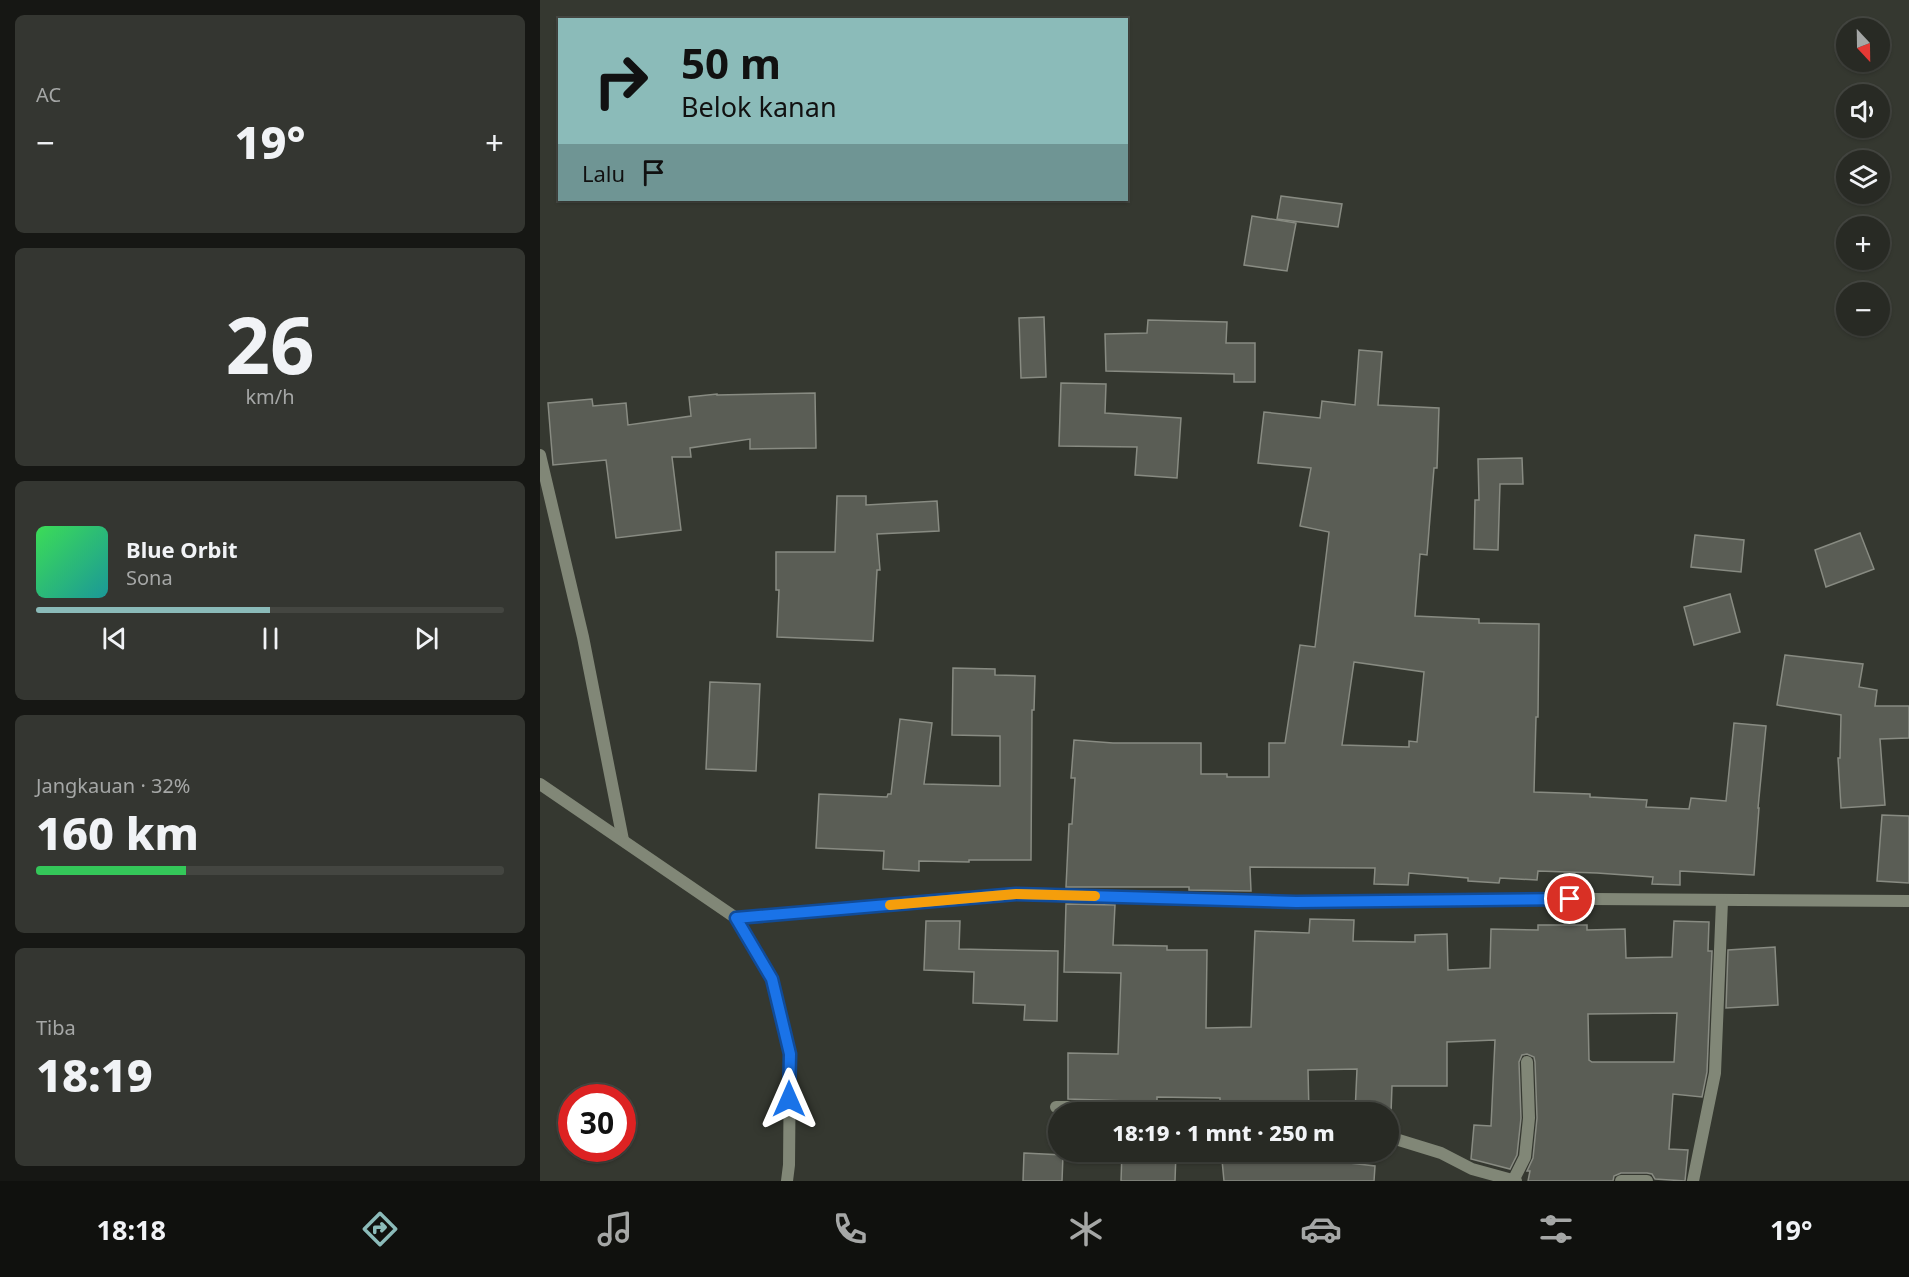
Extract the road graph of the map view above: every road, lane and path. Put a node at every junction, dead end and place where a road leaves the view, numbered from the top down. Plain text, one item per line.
1 (540, 455) edge
2 (540, 784) edge
3 (623, 840) junction
4 (1722, 901) junction
5 (1909, 902) edge
6 (736, 918) junction
7 (1527, 1062) dead end
8 (1399, 1140) edge
9 (1515, 1180) edge
10 (787, 1181) edge
11 (1621, 1181) edge
12 (1647, 1181) edge
13 (1693, 1181) edge

1 - 3 street
2 - 3 street
3 - 6 street
4 - 5 street
4 - 6 street
4 - 13 street
6 - 10 street
7 - 9 street
8 - 9 street
11 - 12 street

